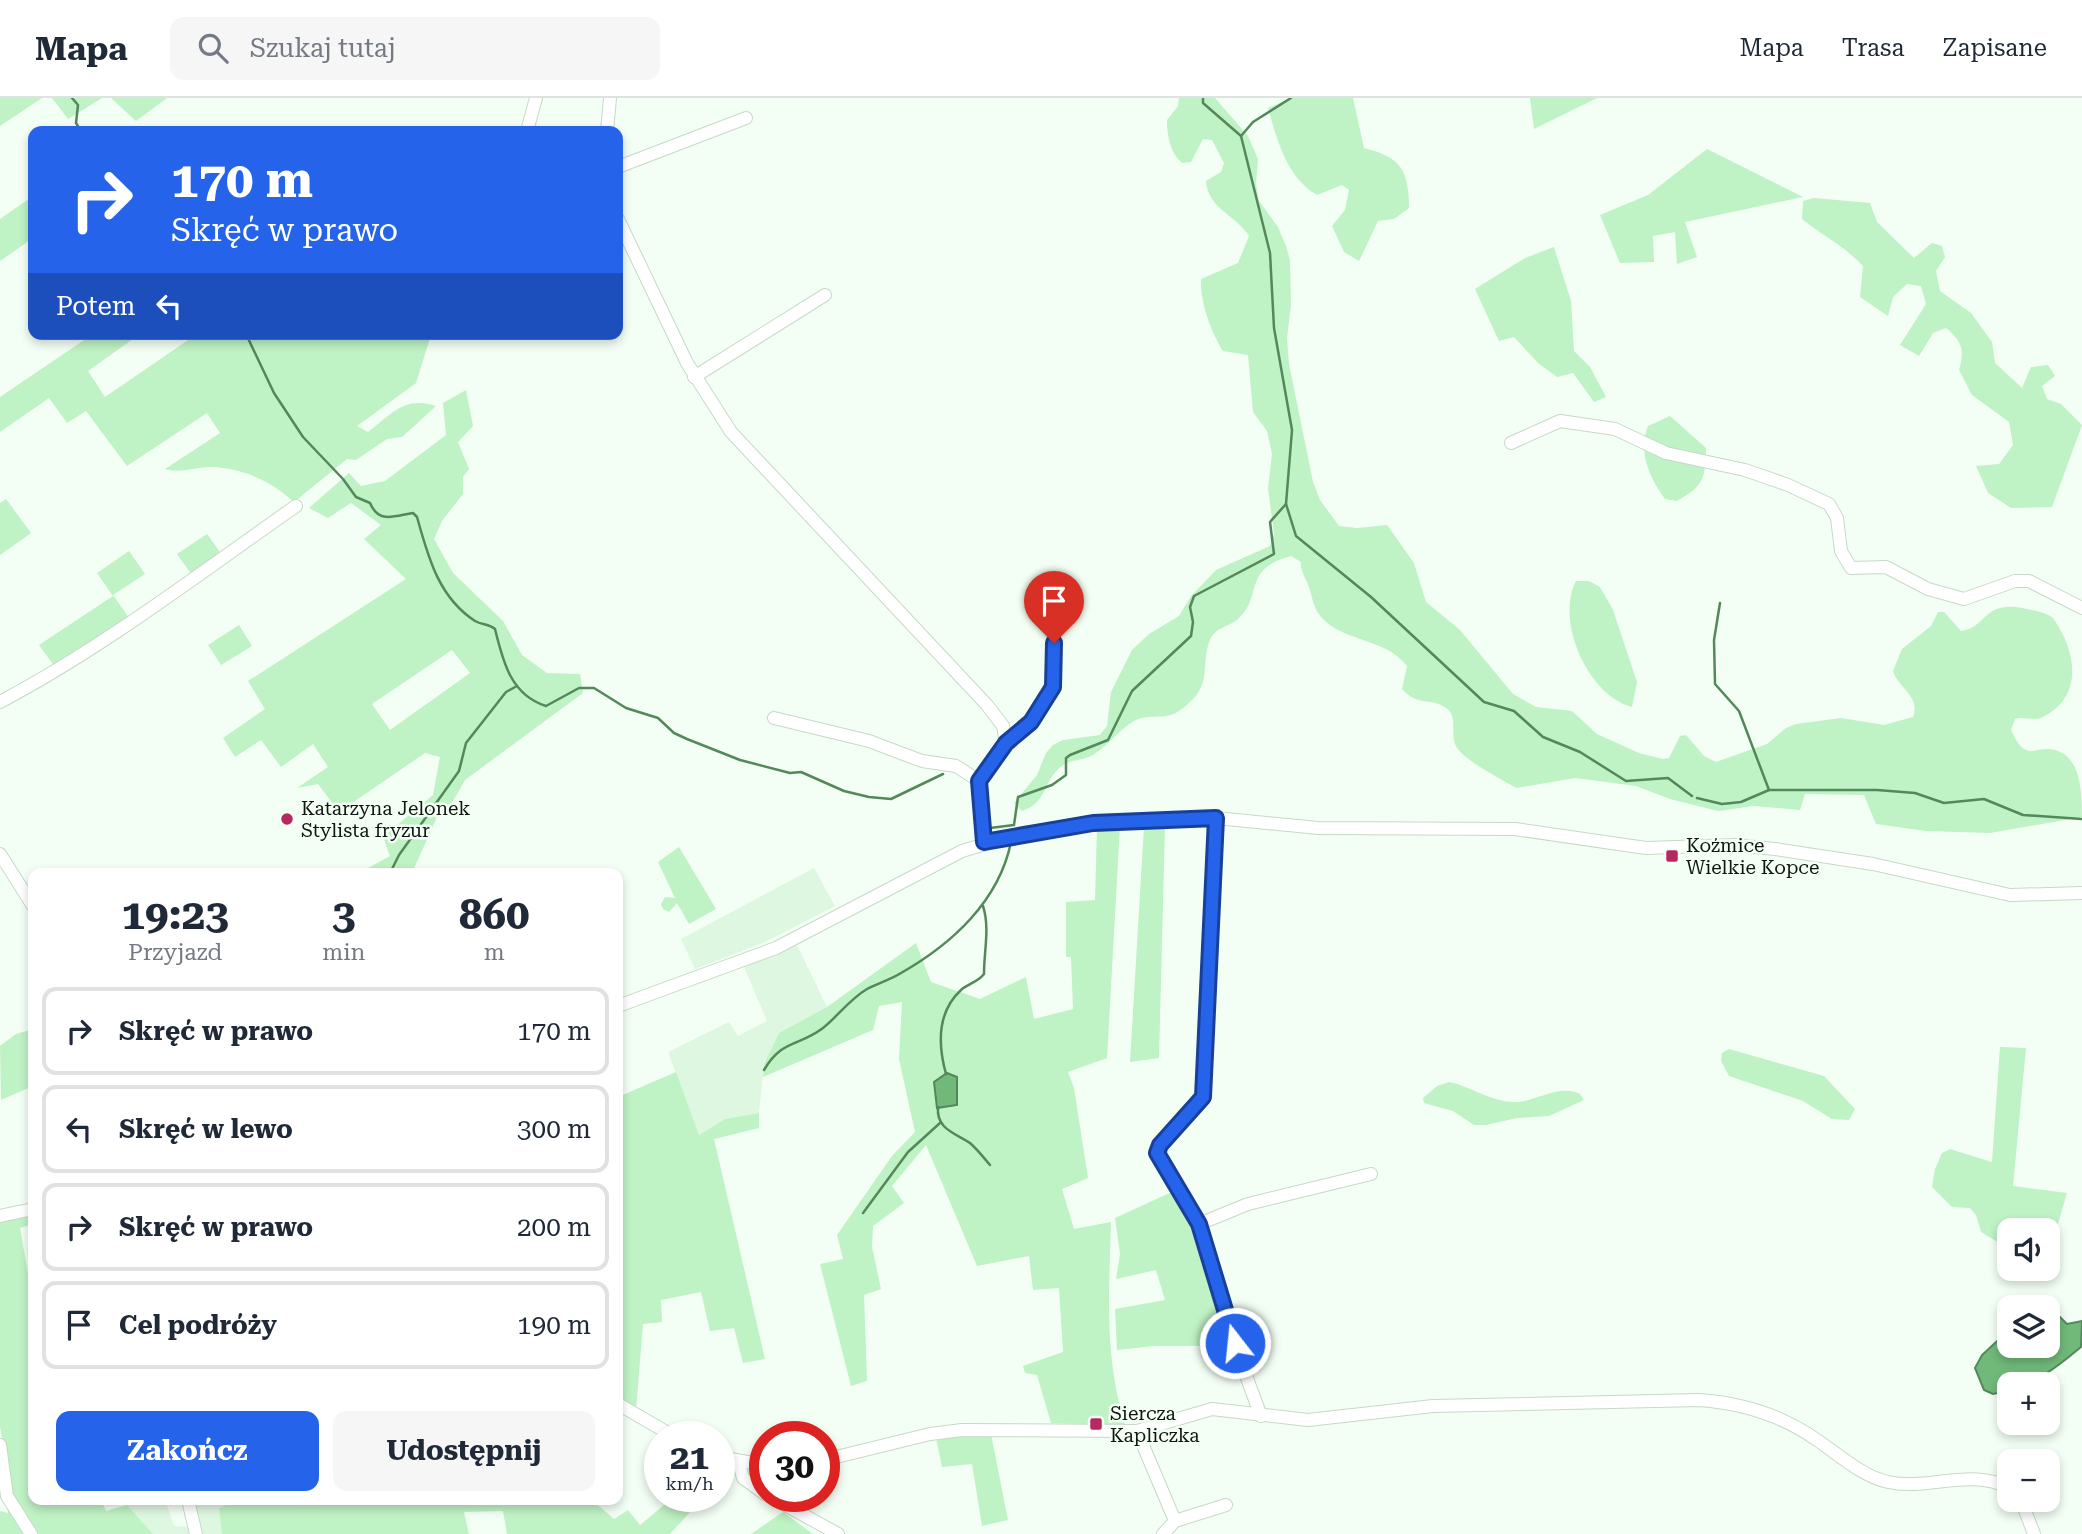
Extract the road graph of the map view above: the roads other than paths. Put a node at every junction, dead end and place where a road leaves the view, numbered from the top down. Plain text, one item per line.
1 (536, 98) edge
2 (610, 98) edge
3 (746, 118) dead end
4 (528, 126) edge
5 (607, 126) edge
6 (623, 164) edge
7 (623, 229) edge
8 (825, 295) dead end
9 (694, 377) junction
10 (1511, 443) dead end
11 (296, 506) dead end
12 (1051, 606) dead end
13 (2082, 608) edge
14 (0, 702) edge
15 (774, 718) dead end
16 (1006, 743) junction
17 (979, 781) junction
18 (1216, 818) junction
19 (984, 842) junction
20 (0, 854) edge
21 (2082, 893) edge
22 (28, 898) edge
23 (623, 1004) edge
24 (1371, 1174) dead end
25 (28, 1210) edge
26 (0, 1216) edge
27 (1199, 1224) junction
28 (623, 1407) edge
29 (1261, 1416) junction
30 (647, 1421) edge
31 (1137, 1431) junction
32 (0, 1445) edge
33 (840, 1456) edge
34 (735, 1461) edge
35 (738, 1462) junction
36 (749, 1463) edge
37 (749, 1482) edge
38 (1997, 1484) edge
39 (3, 1498) edge
40 (189, 1505) edge
41 (1226, 1505) dead end
42 (798, 1512) edge
43 (2026, 1512) edge
44 (1175, 1521) junction
45 (31, 1534) edge
46 (196, 1534) edge
47 (838, 1534) edge
48 (1163, 1534) edge
49 (2034, 1534) edge

1 - 4 street
2 - 5 street
3 - 6 street
7 - 9 street
8 - 9 street
9 - 16 street
10 - 13 street
11 - 14 street
12 - 16 street
15 - 17 street
16 - 17 street
17 - 19 street
18 - 19 street
18 - 21 street
18 - 27 street
19 - 23 street
20 - 22 street
24 - 27 street
25 - 26 street
27 - 29 street
28 - 30 street
29 - 31 street
29 - 38 street
31 - 33 street
31 - 44 street
32 - 39 street
34 - 35 street
35 - 36 street
35 - 37 street
39 - 45 street
40 - 46 street
41 - 44 street
42 - 47 street
43 - 49 street
44 - 48 street

